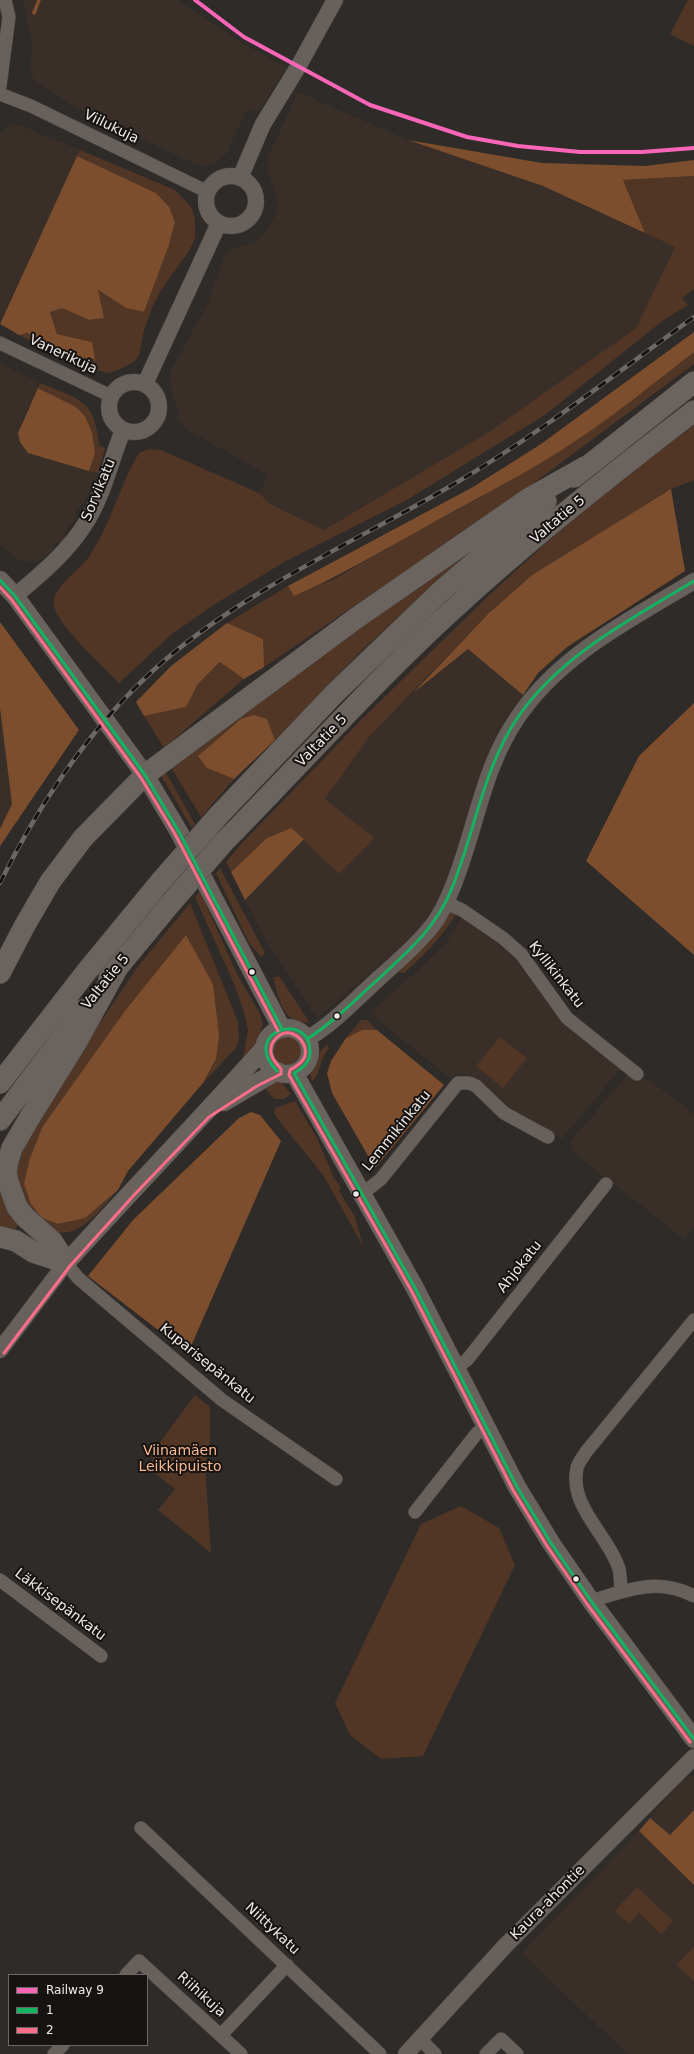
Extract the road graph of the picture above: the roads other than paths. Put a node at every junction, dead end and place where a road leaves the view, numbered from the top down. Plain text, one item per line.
1 (5, 0) edge
2 (335, 0) edge
3 (0, 86) edge
4 (0, 94) edge
5 (240, 178) junction
6 (208, 192) junction
7 (219, 223) junction
8 (0, 343) edge
9 (694, 382) edge
10 (145, 384) junction
11 (111, 396) junction
12 (694, 411) edge
13 (123, 430) junction
14 (585, 467) junction
15 (0, 580) edge
16 (694, 581) edge
17 (15, 596) junction
18 (145, 775) junction
19 (446, 903) junction
20 (118, 967) junction
21 (0, 973) edge
22 (282, 1029) junction
23 (307, 1039) junction
24 (265, 1047) junction
25 (286, 1072) junction
26 (637, 1074) dead end
27 (0, 1083) edge
28 (206, 1113) junction
29 (0, 1120) edge
30 (548, 1137) dead end
31 (606, 1184) dead end
32 (362, 1194) junction
33 (0, 1237) edge
34 (66, 1263) junction
35 (694, 1320) edge
36 (0, 1350) edge
37 (457, 1367) junction
38 (487, 1427) junction
39 (336, 1479) dead end
40 (415, 1512) dead end
41 (0, 1580) edge
42 (621, 1590) junction
43 (694, 1596) edge
44 (591, 1601) junction
45 (102, 1656) dead end
46 (694, 1739) edge
47 (694, 1757) edge
48 (141, 1828) dead end
49 (287, 1965) junction
50 (127, 1974) edge
51 (221, 2035) junction
52 (420, 2039) junction
53 (62, 2046) edge
54 (54, 2054) edge
55 (241, 2054) edge
56 (380, 2054) edge
57 (406, 2054) edge
58 (435, 2054) edge
59 (486, 2054) edge
60 (517, 2054) edge

1 - 3 street
2 - 5 street
4 - 6 street, Viilukuja
5 - 6 street
5 - 7 street
6 - 7 street
7 - 10 street
8 - 11 street, Vanerikuja
9 - 14 highway, Valtatie 5
10 - 11 street
10 - 13 street
11 - 13 street
12 - 20 highway, Valtatie 5, bridge
13 - 17 street, Sorvikatu
14 - 18 highway
14 - 27 highway, Valtatie 5, bridge
15 - 17 main road
16 - 19 street
17 - 18 main road
18 - 21 highway
18 - 22 main road
19 - 23 street
19 - 26 street, Kyllikinkatu
20 - 29 highway, Valtatie 5
20 - 34 highway
22 - 23 main road
22 - 24 main road
23 - 25 main road
24 - 25 main road
24 - 28 main road
25 - 28 main road
25 - 32 main road
28 - 34 main road
30 - 32 street, Lemmikinkatu
31 - 37 street, Ahjokatu
32 - 37 main road
33 - 34 highway
34 - 36 street
34 - 39 street, Kuparisepänkatu
35 - 42 street
37 - 38 main road
38 - 40 street
38 - 44 main road
41 - 45 street, Läkkisepänkatu
42 - 43 street
42 - 44 street
44 - 46 main road
47 - 52 street, Kaura-ahontie
48 - 49 street, Niittykatu
49 - 51 street
49 - 56 street, Niittykatu
50 - 51 street, Riihikuja
51 - 55 street, Riihikuja
52 - 57 street, Kaura-ahontie
52 - 58 street
53 - 54 street
59 - 60 street

